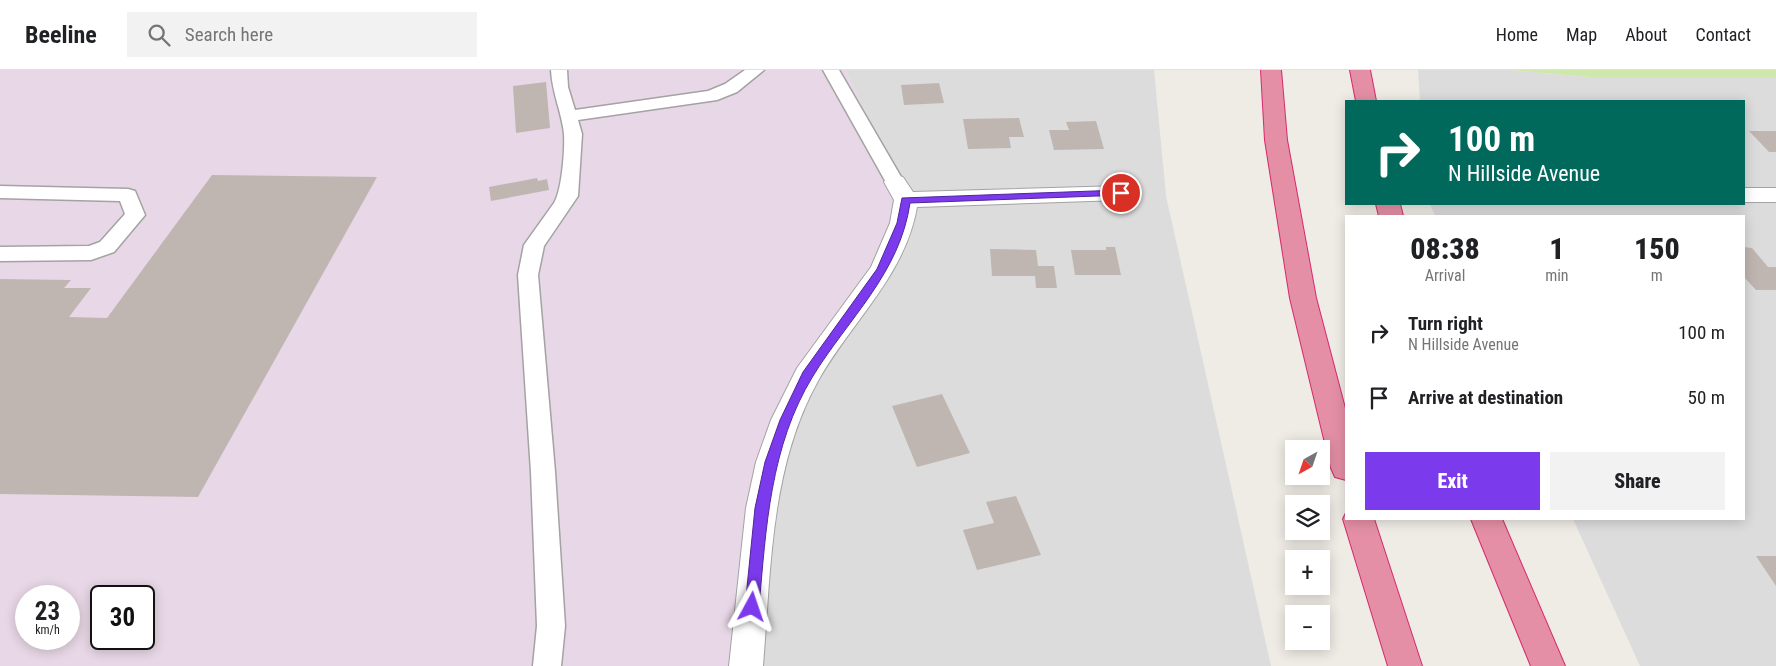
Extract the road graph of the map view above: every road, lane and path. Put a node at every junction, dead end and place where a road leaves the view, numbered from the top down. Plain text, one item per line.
1 (559, 70) edge
2 (756, 70) edge
3 (831, 70) edge
4 (1272, 70) edge
5 (1360, 70) edge
6 (1366, 100) edge
7 (569, 116) junction
8 (900, 191) junction
9 (0, 192) edge
10 (1121, 193) dead end
11 (1745, 195) edge
12 (1776, 195) edge
13 (0, 254) edge
14 (1345, 464) edge
15 (1359, 520) edge
16 (1487, 520) edge
17 (547, 666) edge
18 (746, 666) edge
19 (1405, 666) edge
20 (1548, 666) edge

1 - 7 lane
2 - 7 lane
3 - 8 lane
4 - 14 highway
5 - 6 highway
7 - 17 lane
8 - 10 street
8 - 18 street
9 - 13 lane
11 - 12 street
15 - 19 highway
16 - 20 highway

